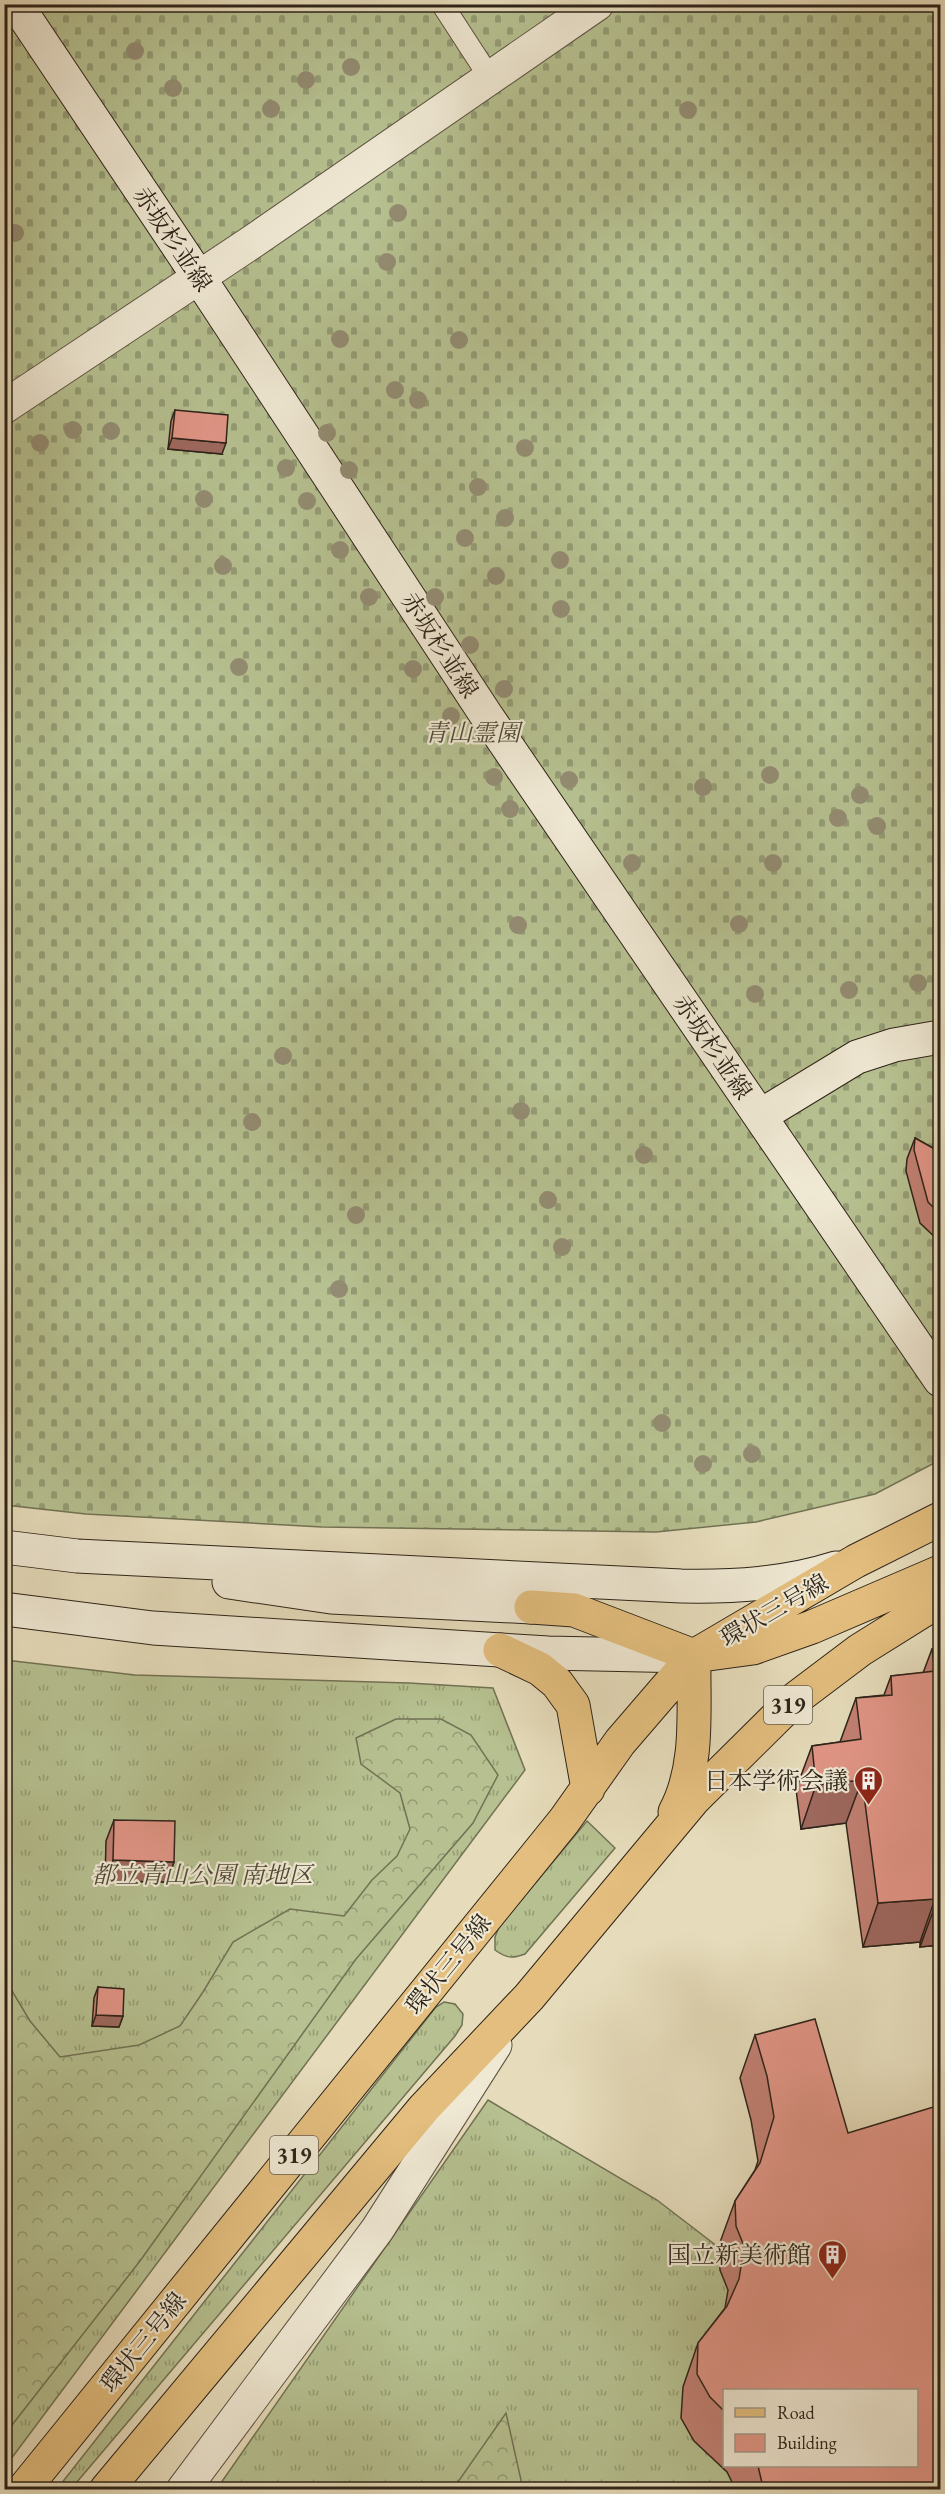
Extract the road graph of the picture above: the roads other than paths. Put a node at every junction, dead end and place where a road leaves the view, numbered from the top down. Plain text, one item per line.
1 (16, 4) edge
2 (442, 4) edge
3 (597, 4) edge
4 (490, 78) junction
5 (198, 276) junction
6 (4, 407) edge
7 (940, 1037) edge
8 (760, 1116) junction
9 (936, 1375) edge
10 (940, 1519) edge
11 (4, 1548) edge
12 (856, 1561) junction
13 (178, 1568) junction
14 (940, 1572) edge
15 (940, 1600) edge
16 (531, 1607) joint
17 (4, 1609) edge
18 (500, 1650) junction
19 (694, 1656) junction
20 (588, 1789) junction
21 (660, 1840) junction
22 (517, 2011) junction
23 (24, 2490) edge
24 (106, 2490) edge
25 (183, 2490) edge

1 - 5 street, 赤坂杉並線
2 - 4 lane
3 - 4 street
4 - 5 street
5 - 6 street
5 - 8 street, 赤坂杉並線
7 - 8 street
8 - 9 street, 赤坂杉並線
10 - 12 main road, 環状三号線 / 319
11 - 13 street
12 - 13 street
12 - 19 main road, 環状三号線 / 319
13 - 16 street
14 - 19 main road
15 - 21 main road, 319
16 - 19 main road
17 - 18 street
18 - 19 street
18 - 20 main road
19 - 20 main road, 環状三号線 / 319
19 - 21 main road
20 - 23 main road, 環状三号線 / 319
21 - 22 main road, 319
22 - 24 main road, 319
22 - 25 street

